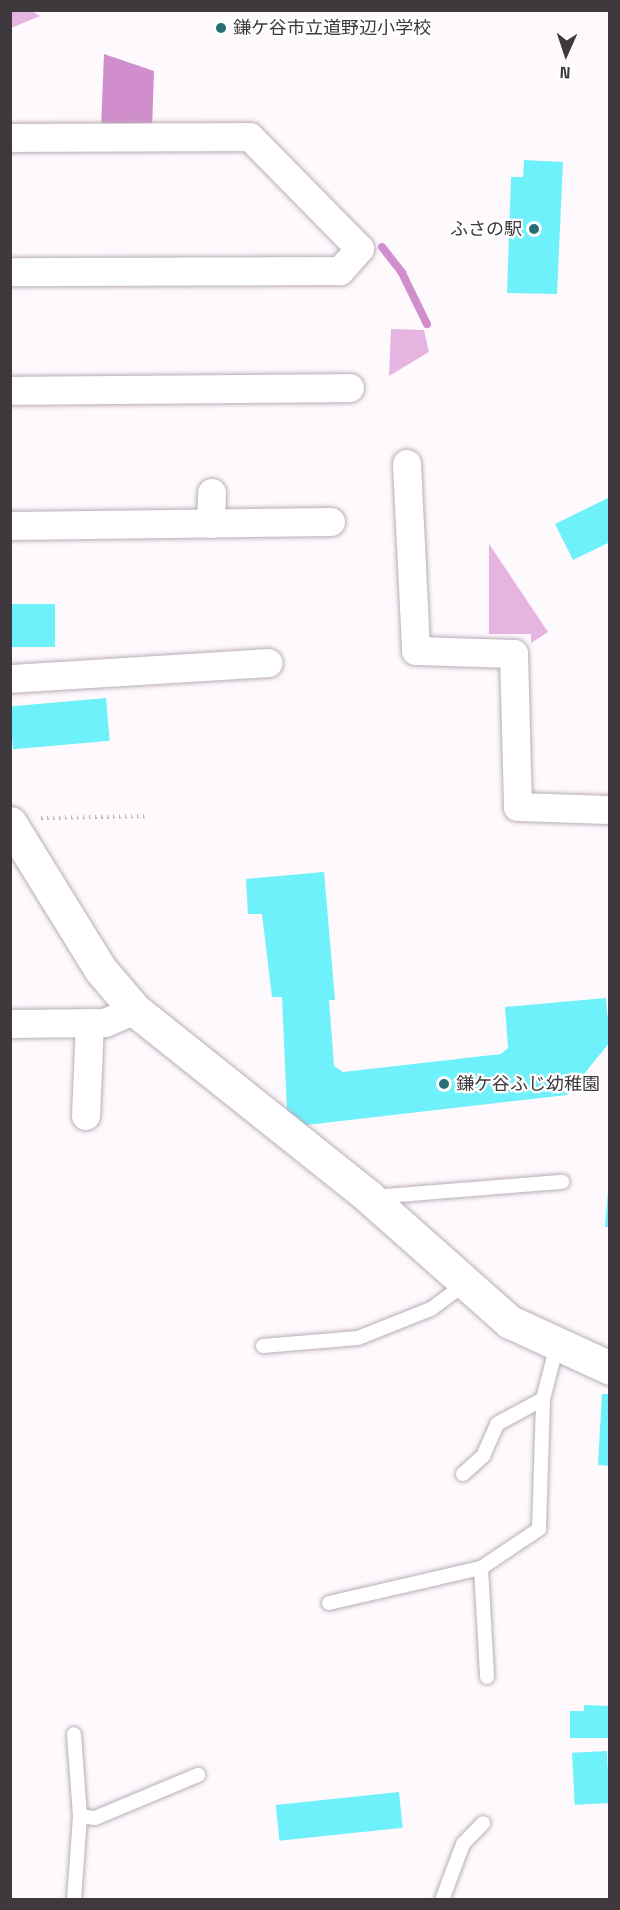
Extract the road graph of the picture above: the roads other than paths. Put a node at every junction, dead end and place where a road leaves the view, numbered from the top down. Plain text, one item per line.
1 (10, 138) edge
2 (10, 272) edge
3 (350, 388) dead end
4 (10, 392) edge
5 (408, 464) dead end
6 (212, 493) dead end
7 (331, 522) dead end
8 (211, 524) junction
9 (10, 526) edge
10 (269, 663) dead end
11 (10, 679) edge
12 (609, 810) edge
13 (20, 820) edge
14 (135, 1010) junction
15 (90, 1023) junction
16 (10, 1024) edge
17 (86, 1116) dead end
18 (562, 1182) dead end
19 (369, 1197) junction
20 (466, 1283) junction
21 (557, 1345) junction
22 (263, 1346) dead end
23 (609, 1368) edge
24 (543, 1399) junction
25 (463, 1474) dead end
26 (481, 1568) junction
27 (329, 1603) dead end
28 (487, 1677) dead end
29 (74, 1734) dead end
30 (198, 1775) dead end
31 (80, 1816) junction
32 (483, 1823) dead end
33 (74, 1899) edge
34 (442, 1899) edge

1 - 2 street
3 - 4 street
5 - 12 street
6 - 8 street
7 - 8 street
8 - 9 street
10 - 11 street
13 - 14 street
14 - 15 street
14 - 19 street
15 - 16 street
15 - 17 street
18 - 19 lane
19 - 20 street
20 - 21 street
20 - 22 lane
21 - 23 street
21 - 24 lane
24 - 25 lane
24 - 26 lane
26 - 27 lane
26 - 28 lane
29 - 31 lane
30 - 31 lane
31 - 33 lane
32 - 34 lane

